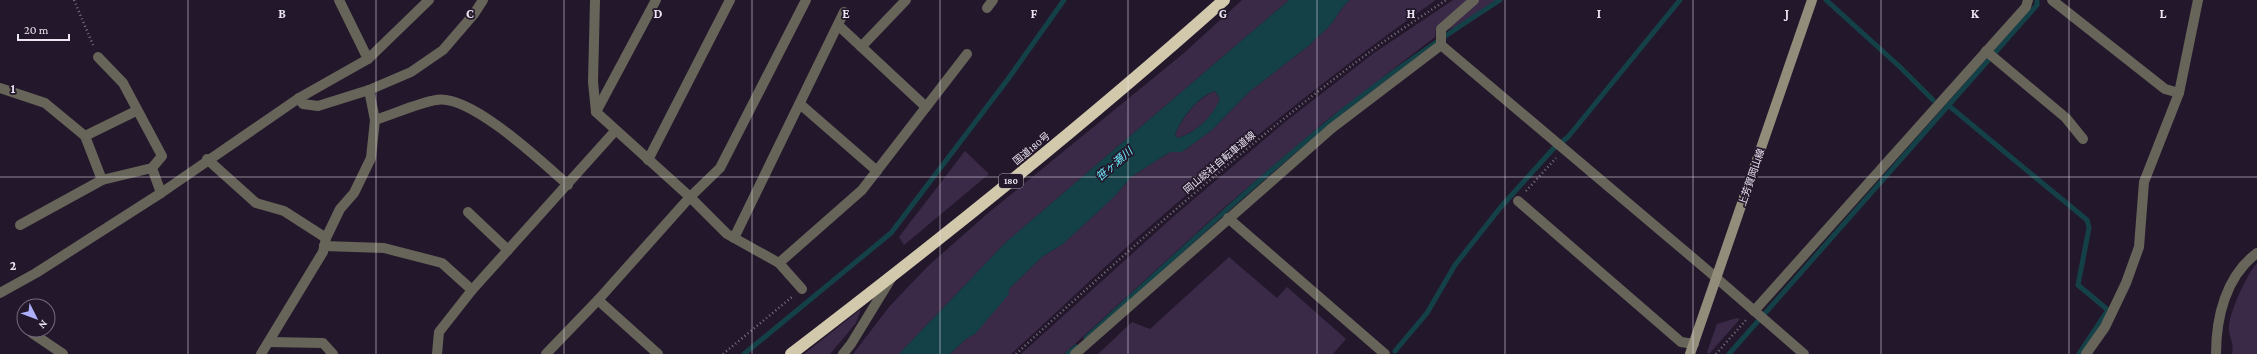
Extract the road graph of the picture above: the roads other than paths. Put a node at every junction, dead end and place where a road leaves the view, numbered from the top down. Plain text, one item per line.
1 (339, 0) edge
2 (429, 0) edge
3 (483, 0) edge
4 (595, 0) edge
5 (656, 0) edge
6 (730, 0) edge
7 (806, 0) edge
8 (906, 0) edge
9 (1224, 0) edge
10 (1474, 0) edge
11 (1812, 0) edge
12 (2028, 0) edge
13 (2052, 0) edge
14 (2198, 0) edge
15 (844, 12) dead end
16 (838, 25) junction
17 (1441, 44) junction
18 (861, 47) junction
19 (967, 54) dead end
20 (1991, 55) junction
21 (98, 57) road end
22 (368, 59) junction
23 (0, 88) edge
24 (369, 90) junction
25 (2179, 94) junction
26 (299, 98) junction
27 (800, 104) junction
28 (926, 107) junction
29 (136, 111) junction
30 (596, 112) junction
31 (375, 120) junction
32 (615, 131) junction
33 (85, 136) junction
34 (2084, 139) dead end
35 (207, 159) junction
36 (648, 160) junction
37 (152, 168) junction
38 (877, 171) junction
39 (102, 180) junction
40 (568, 185) junction
41 (160, 193) junction
42 (690, 197) junction
43 (1518, 201) road end
44 (468, 212) dead end
45 (1228, 218) junction
46 (20, 225) dead end
47 (734, 238) junction
48 (325, 242) junction
49 (508, 250) junction
50 (2257, 252) edge
51 (779, 263) junction
52 (893, 276) junction
53 (1716, 279) junction
54 (802, 289) road end
55 (472, 290) junction
56 (0, 293) edge
57 (598, 300) junction
58 (1758, 315) junction
59 (39, 338) edge
60 (269, 342) junction
61 (1692, 349) edge
62 (63, 354) edge
63 (261, 354) edge
64 (333, 354) edge
65 (437, 354) edge
66 (546, 354) edge
67 (658, 354) edge
68 (791, 354) edge
69 (843, 354) edge
70 (1075, 354) edge
71 (1385, 354) edge
72 (1804, 354) edge
73 (2086, 354) edge
74 (2216, 354) edge

1 - 22 street
2 - 22 street
3 - 24 street
4 - 30 street
5 - 30 street
6 - 36 street
7 - 42 street
8 - 18 street
9 - 52 highway, 国道180号 / 180
10 - 17 street
11 - 53 main road, 上芳賀岡山線
12 - 20 street
13 - 25 street
14 - 25 street
15 - 16 street
16 - 18 street
16 - 27 street
17 - 45 street
17 - 53 street
18 - 28 street
19 - 28 street
20 - 34 street
20 - 58 street
21 - 29 street
22 - 26 street
23 - 33 street
24 - 26 street
24 - 31 street
25 - 73 street
26 - 35 street
27 - 38 street
27 - 47 street
28 - 38 street
29 - 33 street
29 - 37 street
30 - 32 street
31 - 40 street
31 - 48 street
32 - 36 street
32 - 40 street
33 - 39 street
35 - 41 street
35 - 48 street
36 - 42 street
37 - 39 street
37 - 41 street
38 - 51 street
39 - 46 street
40 - 49 street
41 - 56 street
42 - 47 street
42 - 57 street
43 - 61 street
44 - 49 street
45 - 70 street
45 - 71 street
47 - 51 street
48 - 55 street
48 - 60 street
49 - 55 street
50 - 74 street
51 - 54 street
52 - 68 highway, 国道180号 / 180
52 - 69 street
53 - 58 street
53 - 61 main road, 上芳賀岡山線
55 - 65 street
57 - 66 street
57 - 67 street
58 - 72 street
59 - 62 street
60 - 63 street
60 - 64 street

